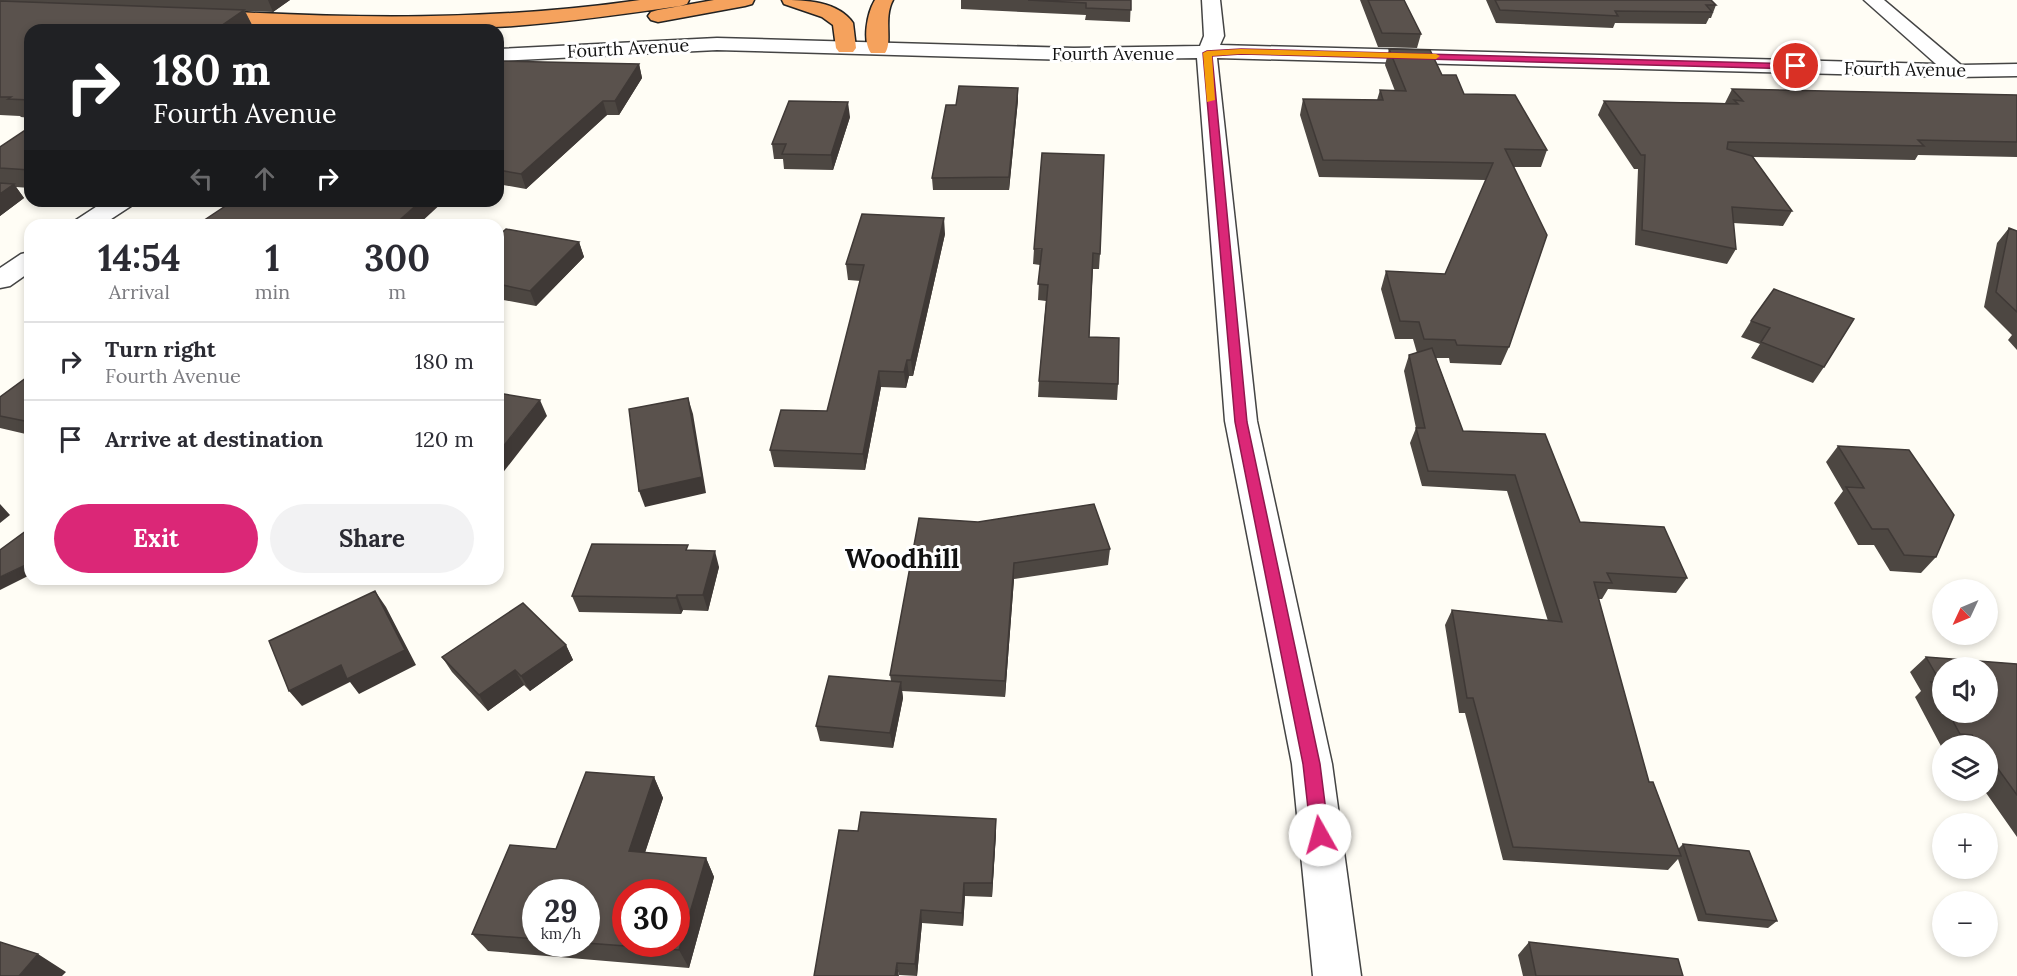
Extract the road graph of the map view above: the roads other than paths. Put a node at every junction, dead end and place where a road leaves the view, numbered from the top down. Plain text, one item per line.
1 (680, 0) edge
2 (745, 0) edge
3 (791, 0) edge
4 (884, 0) edge
5 (1210, 0) edge
6 (1873, 0) edge
7 (187, 15) edge
8 (504, 35) edge
9 (846, 48) junction
10 (878, 49) junction
11 (1207, 53) junction
12 (504, 55) edge
13 (2017, 70) edge
14 (1956, 71) junction
15 (113, 207) edge
16 (94, 219) edge
17 (24, 264) edge
18 (0, 280) edge
19 (1336, 976) edge

1 - 7 highway
2 - 8 highway
3 - 9 highway
4 - 10 highway
5 - 11 street
6 - 14 street
9 - 10 street, Fourth Avenue
9 - 12 street, Fourth Avenue
10 - 11 street, Fourth Avenue
11 - 14 street, Fourth Avenue
11 - 19 street
13 - 14 street, Fourth Avenue
15 - 16 street
17 - 18 street

